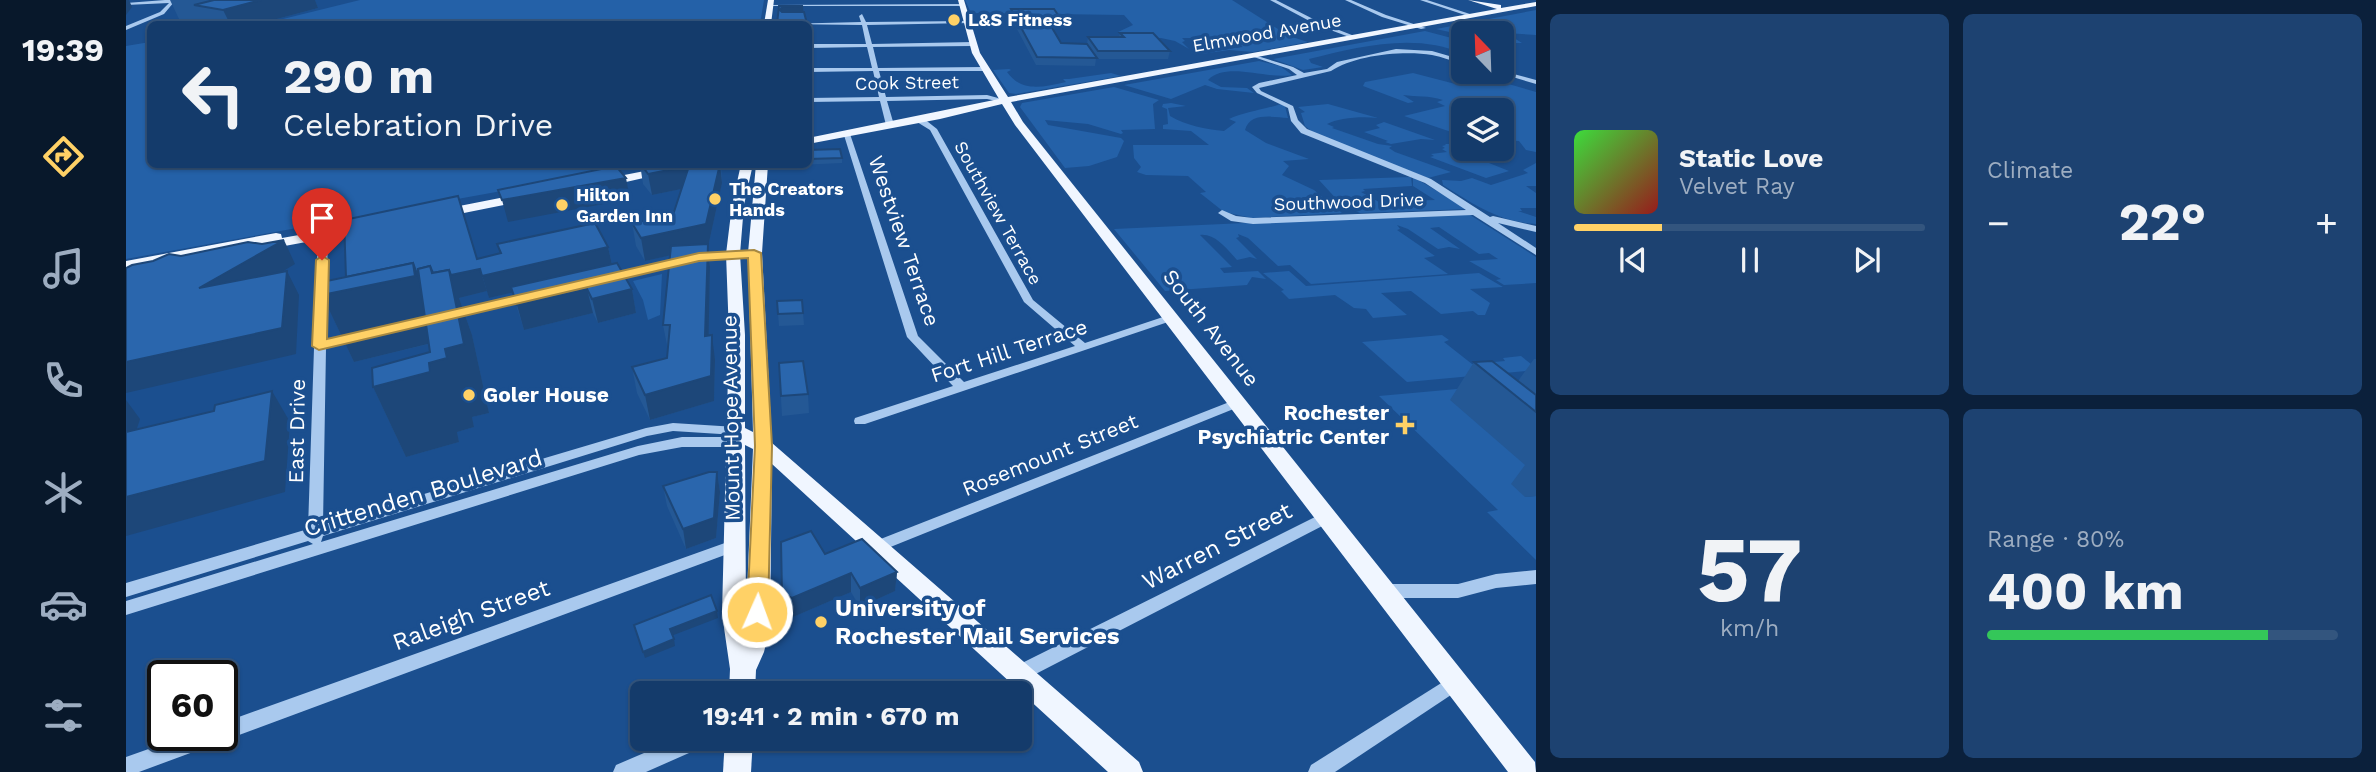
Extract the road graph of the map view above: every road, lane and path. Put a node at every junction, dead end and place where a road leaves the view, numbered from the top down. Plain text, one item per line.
1 (187, 0) edge
2 (1272, 0) edge
3 (1347, 0) edge
4 (1422, 0) edge
5 (1471, 0) edge
6 (173, 1) edge
7 (961, 2) edge
8 (770, 3) edge
9 (893, 3) edge
10 (128, 4) edge
11 (1536, 4) edge
12 (859, 6) junction
13 (1508, 10) junction
14 (1470, 15) junction
15 (768, 21) edge
16 (967, 23) junction
17 (812, 24) edge
18 (864, 24) junction
19 (1419, 27) junction
20 (126, 28) edge
21 (1354, 37) junction
22 (973, 44) junction
23 (870, 45) junction
24 (812, 46) edge
25 (1258, 57) junction
26 (1451, 59) edge
27 (984, 69) junction
28 (812, 70) edge
29 (876, 70) junction
30 (1302, 75) junction
31 (1514, 76) edge
32 (1536, 82) edge
33 (883, 99) junction
34 (812, 100) edge
35 (1006, 101) junction
36 (920, 120) junction
37 (890, 125) junction
38 (846, 134) junction
39 (812, 140) edge
40 (651, 168) edge
41 (676, 168) edge
42 (746, 168) edge
43 (762, 168) edge
44 (535, 192) edge
45 (424, 213) edge
46 (1222, 213) dead end
47 (1480, 214) junction
48 (375, 222) edge
49 (1536, 229) edge
50 (323, 232) junction
51 (1514, 239) junction
52 (1536, 252) edge
53 (754, 253) junction
54 (733, 254) junction
55 (126, 265) edge
56 (126, 272) edge
57 (594, 282) edge
58 (544, 293) edge
59 (1170, 318) junction
60 (436, 319) edge
61 (374, 333) dead end
62 (319, 346) junction
63 (1083, 347) junction
64 (961, 387) junction
65 (1237, 403) junction
66 (860, 421) dead end
67 (736, 436) junction
68 (763, 446) junction
69 (523, 469) junction
70 (527, 486) junction
71 (1325, 518) junction
72 (316, 532) junction
73 (736, 545) junction
74 (878, 546) junction
75 (314, 550) junction
76 (1536, 577) edge
77 (126, 590) edge
78 (1384, 591) junction
79 (126, 608) edge
80 (1017, 674) junction
81 (743, 681) edge
82 (1454, 683) junction
83 (238, 726) edge
84 (170, 751) edge
85 (672, 751) edge
86 (738, 751) edge
87 (126, 767) edge
88 (623, 772) edge
89 (737, 772) edge
90 (1129, 772) edge
91 (1318, 772) edge
92 (1525, 772) edge

1 - 6 street
2 - 21 street
3 - 19 street
4 - 14 street
5 - 13 main road
6 - 10 street
6 - 20 street
7 - 9 street
7 - 16 main road, South Avenue
8 - 12 street
8 - 15 main road
9 - 12 street
11 - 13 main road, Elmwood Avenue
12 - 18 street
13 - 14 main road, Elmwood Avenue
13 - 19 main road, Elmwood Avenue
14 - 19 main road, Elmwood Avenue
16 - 18 street
16 - 22 main road, South Avenue
17 - 18 street
18 - 23 street
19 - 21 main road, Elmwood Avenue
19 - 25 main road, Elmwood Avenue
21 - 25 main road, Elmwood Avenue
22 - 23 street
22 - 27 main road, South Avenue
23 - 24 street
23 - 29 street
25 - 30 street
25 - 35 main road, Elmwood Avenue
26 - 30 street
27 - 29 street
27 - 35 main road, South Avenue
28 - 29 street
29 - 33 street
30 - 47 street
31 - 32 street
33 - 34 street, Cook Street
33 - 35 street, Cook Street
33 - 37 street
35 - 36 main road, Elmwood Avenue
35 - 59 main road, South Avenue
36 - 37 main road, Elmwood Avenue
36 - 63 street, Southview Terrace
37 - 38 main road, Elmwood Avenue
38 - 39 main road, Elmwood Avenue
38 - 64 street, Westview Terrace
40 - 41 main road
42 - 54 main road, Mount Hope Avenue
43 - 53 main road, Mount Hope Avenue
44 - 45 main road
46 - 47 street, Southwood Drive
47 - 49 street, Southwood Drive
47 - 51 street
48 - 50 main road
49 - 51 street, Southwood Drive
50 - 55 main road
50 - 56 main road
50 - 62 street, East Drive
51 - 52 street
53 - 54 street
53 - 68 main road, Mount Hope Avenue
54 - 57 street
54 - 67 main road, Mount Hope Avenue
58 - 60 street
59 - 63 street, Fort Hill Terrace
59 - 65 main road, South Avenue
61 - 62 street
62 - 72 street, East Drive
63 - 64 street, Fort Hill Terrace
64 - 66 street, Fort Hill Terrace
65 - 71 main road, South Avenue
65 - 74 street, Rosemount Street
67 - 68 main road
67 - 69 street, Crittenden Boulevard
67 - 70 street, Crittenden Boulevard
67 - 73 main road, Mount Hope Avenue
68 - 74 main road
68 - 81 main road, Mount Hope Avenue
69 - 70 street
69 - 72 street, Crittenden Boulevard
70 - 75 street, Crittenden Boulevard
71 - 78 main road, South Avenue
71 - 80 street, Warren Street
72 - 75 street, East Drive
72 - 77 street, Crittenden Boulevard
73 - 81 main road, Mount Hope Avenue
73 - 83 street, Raleigh Street
74 - 80 main road
75 - 79 street, Crittenden Boulevard
76 - 78 street
78 - 82 main road, South Avenue
80 - 90 main road
82 - 91 street
82 - 92 main road, South Avenue
84 - 87 street
85 - 88 street
86 - 89 main road

